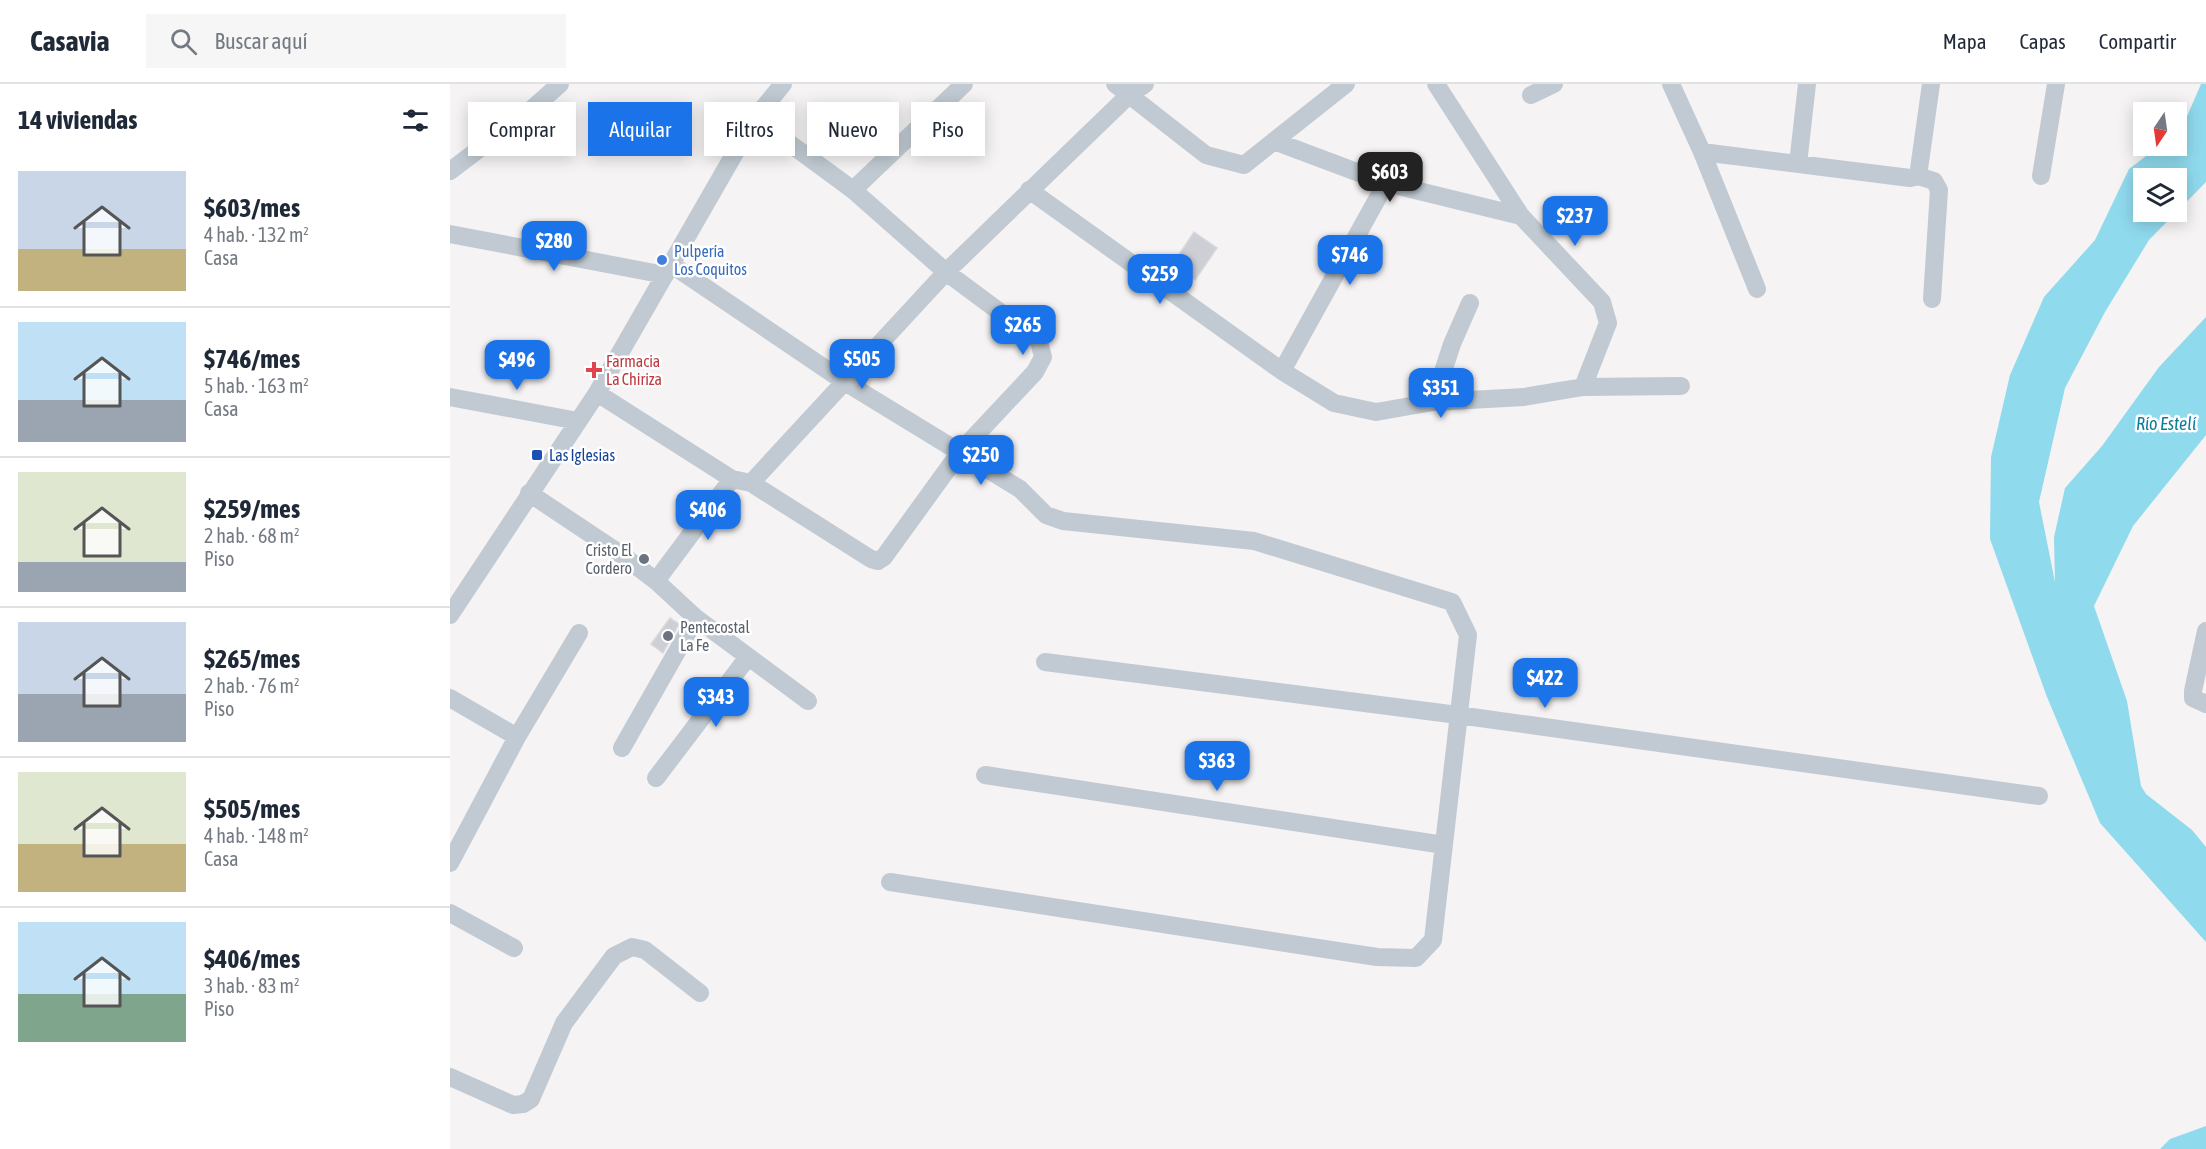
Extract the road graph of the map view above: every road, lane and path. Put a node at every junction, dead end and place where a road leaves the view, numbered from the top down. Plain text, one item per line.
1 (560, 84) edge
2 (783, 84) edge
3 (964, 84) edge
4 (1144, 84) edge
5 (1346, 84) edge
6 (1436, 84) edge
7 (1554, 84) edge
8 (1671, 84) edge
9 (1808, 84) edge
10 (1931, 84) edge
11 (2056, 84) edge
12 (1122, 89) edge
13 (1531, 95) dead end
14 (768, 102) edge
15 (1274, 141) junction
16 (795, 147) edge
17 (1702, 152) junction
18 (733, 156) edge
19 (1798, 164) junction
20 (450, 171) edge
21 (1918, 176) junction
22 (2041, 176) dead end
23 (1386, 183) junction
24 (853, 190) junction
25 (1029, 190) junction
26 (1521, 216) junction
27 (450, 234) edge
28 (668, 270) junction
29 (946, 272) junction
30 (1757, 289) dead end
31 (1932, 299) dead end
32 (1470, 303) dead end
33 (1282, 371) junction
34 (845, 382) junction
35 (1682, 386) dead end
36 (1583, 387) junction
37 (597, 393) junction
38 (450, 397) edge
39 (1433, 402) junction
40 (578, 421) junction
41 (960, 453) junction
42 (732, 479) junction
43 (751, 483) junction
44 (529, 493) junction
45 (656, 581) junction
46 (450, 615) edge
47 (696, 618) junction
48 (2206, 631) edge
49 (579, 633) dead end
50 (748, 657) junction
51 (1045, 662) dead end
52 (450, 698) edge
53 (808, 702) dead end
54 (2206, 704) edge
55 (1458, 715) junction
56 (517, 737) junction
57 (622, 748) dead end
58 (985, 776) dead end
59 (656, 778) dead end
60 (2038, 796) dead end
61 (1444, 845) junction
62 (450, 863) edge
63 (890, 882) dead end
64 (450, 913) edge
65 (514, 948) dead end
66 (700, 993) dead end
67 (450, 1077) edge

1 - 20 street
2 - 14 street
3 - 24 street
4 - 12 street
5 - 15 street
6 - 26 street
7 - 13 street
8 - 17 street
9 - 19 street
10 - 21 street
11 - 22 street
12 - 15 street
12 - 25 street
15 - 23 street
16 - 24 street
17 - 19 street
17 - 30 street
18 - 28 street
19 - 21 street
21 - 31 street
23 - 26 street
23 - 33 street
24 - 29 street
25 - 29 street
25 - 33 street
26 - 36 street
27 - 28 street
28 - 34 street
28 - 37 street
29 - 34 street
29 - 41 street
32 - 39 street
33 - 39 street
34 - 41 street
34 - 43 street
35 - 36 street
36 - 39 street
37 - 40 street
37 - 42 street
38 - 40 street
40 - 44 street
41 - 43 street
41 - 55 street
42 - 43 street
42 - 45 street
44 - 45 street
44 - 46 street
45 - 47 street
47 - 50 street
47 - 57 street
48 - 54 street
49 - 56 street
50 - 53 street
50 - 59 street
51 - 55 street
52 - 56 street
55 - 60 street
55 - 61 street
56 - 62 street
58 - 61 street
61 - 63 street
64 - 65 street
66 - 67 street

